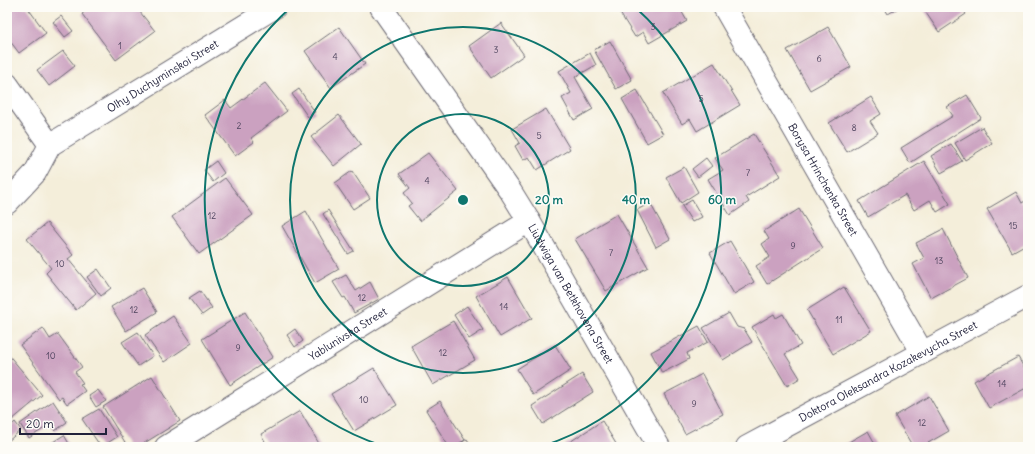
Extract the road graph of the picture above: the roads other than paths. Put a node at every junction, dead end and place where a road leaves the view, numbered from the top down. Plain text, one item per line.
1 (275, 7) edge
2 (381, 7) edge
3 (724, 7) edge
4 (7, 84) edge
5 (50, 145) junction
6 (7, 203) edge
7 (529, 221) junction
8 (1028, 296) edge
9 (922, 352) junction
10 (166, 447) edge
11 (659, 447) edge
12 (747, 447) edge

1 - 5 street, Olhy Duchyminskoi Street
2 - 7 street, Liudwiga van Betkhovena Street
3 - 9 street, Borysa Hrinchenka Street
4 - 5 street
5 - 6 street
7 - 10 street, Yablunivska Street
7 - 11 street, Liudwiga van Betkhovena Street
8 - 9 street, Doktora Oleksandra Kozakevycha Street
9 - 12 street, Doktora Oleksandra Kozakevycha Street

